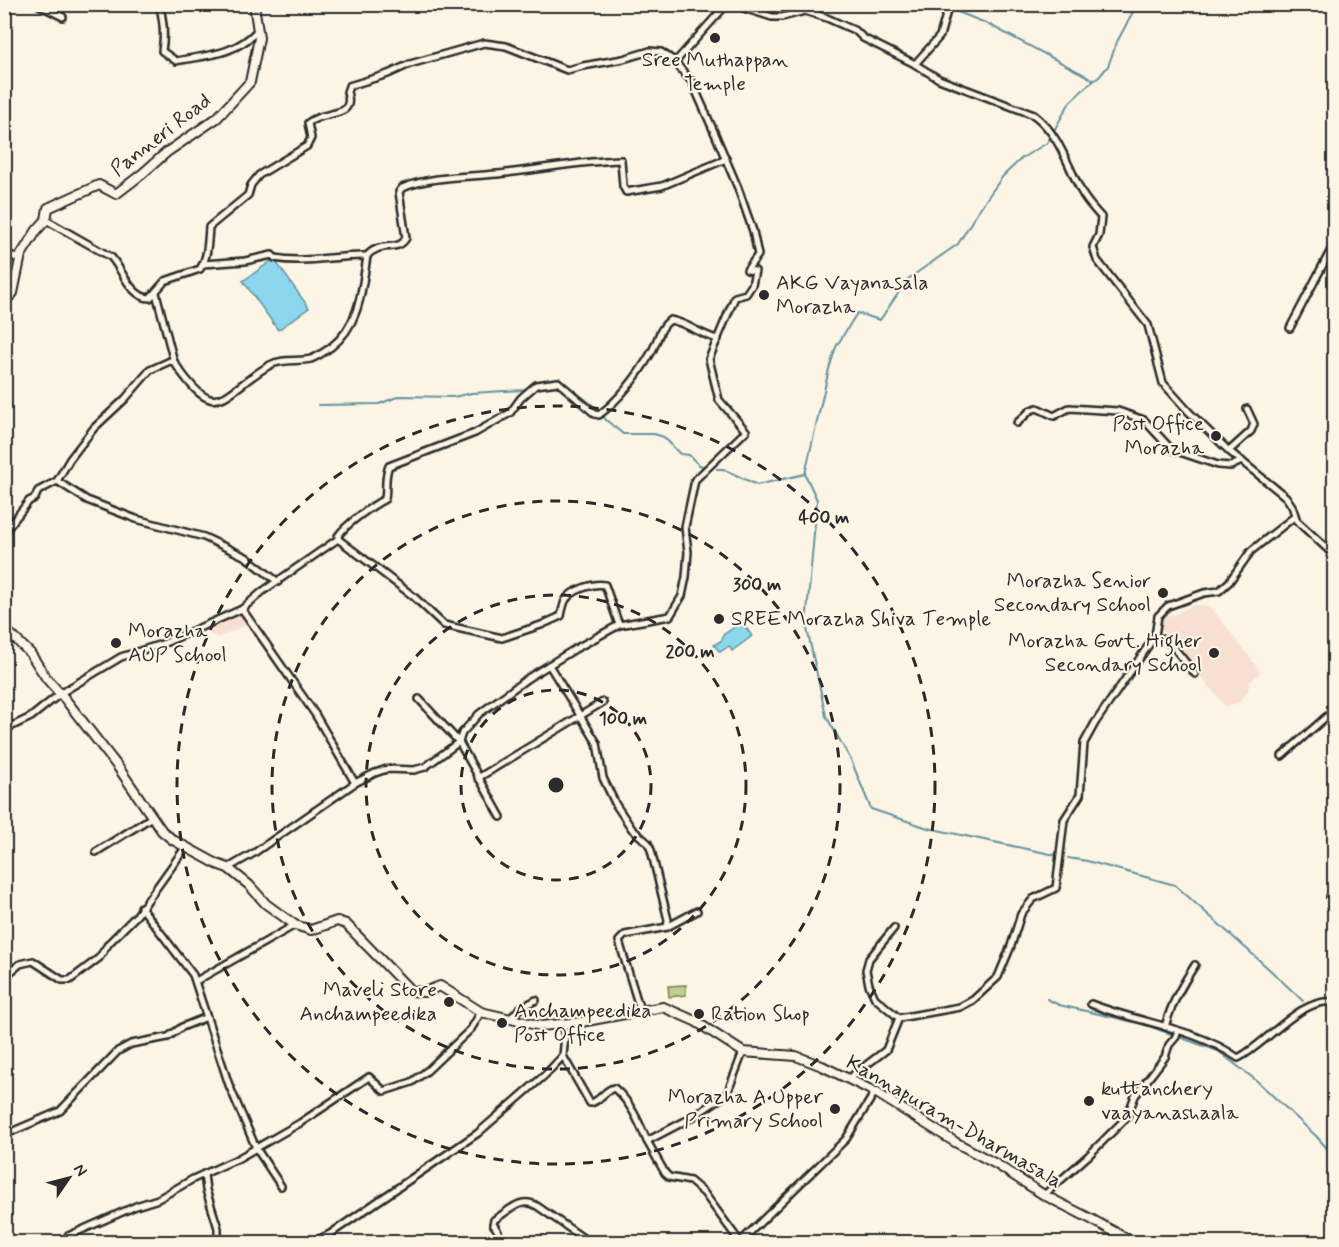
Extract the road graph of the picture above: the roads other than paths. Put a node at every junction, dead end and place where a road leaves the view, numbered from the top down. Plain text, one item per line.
1 (37, 4) edge
2 (159, 4) edge
3 (254, 4) edge
4 (727, 4) edge
5 (731, 4) edge
6 (949, 4) edge
7 (63, 17) dead end
8 (258, 30) junction
9 (673, 60) junction
10 (915, 64) junction
11 (726, 159) junction
12 (46, 220) junction
13 (1335, 244) edge
14 (4, 252) edge
15 (367, 256) junction
16 (20, 260) junction
17 (202, 264) junction
18 (156, 293) junction
19 (4, 302) edge
20 (1290, 328) dead end
21 (718, 339) junction
22 (174, 362) junction
23 (1247, 409) dead end
24 (1017, 423) dead end
25 (1229, 451) junction
26 (1242, 461) junction
27 (57, 481) junction
28 (1294, 517) junction
29 (4, 533) edge
30 (339, 540) junction
31 (1335, 555) edge
32 (278, 582) junction
33 (242, 609) junction
34 (620, 625) junction
35 (4, 628) edge
36 (1155, 636) junction
37 (549, 665) junction
38 (1195, 674) dead end
39 (61, 693) junction
40 (419, 699) dead end
41 (603, 702) dead end
42 (1335, 712) edge
43 (582, 716) junction
44 (4, 730) edge
45 (459, 742) junction
46 (1282, 756) dead end
47 (478, 778) junction
48 (355, 783) junction
49 (152, 817) junction
50 (501, 817) dead end
51 (185, 848) junction
52 (96, 852) dead end
53 (228, 868) junction
54 (1335, 887) edge
55 (1330, 897) dead end
56 (141, 907) junction
57 (697, 911) dead end
58 (295, 925) junction
59 (668, 927) junction
60 (894, 928) dead end
61 (1195, 965) dead end
62 (4, 977) edge
63 (195, 981) junction
64 (536, 1000) dead end
65 (1335, 1002) edge
66 (1091, 1004) dead end
67 (640, 1010) junction
68 (481, 1012) junction
69 (207, 1017) junction
70 (511, 1018) junction
71 (899, 1018) junction
72 (562, 1025) junction
73 (1166, 1027) junction
74 (1178, 1031) junction
75 (743, 1052) junction
76 (563, 1056) junction
77 (848, 1079) junction
78 (875, 1092) junction
79 (4, 1135) edge
80 (647, 1141) junction
81 (256, 1148) junction
82 (204, 1173) junction
83 (281, 1186) dead end
84 (1044, 1196) junction
85 (1127, 1241) edge
86 (64, 1242) edge
87 (218, 1242) edge
88 (313, 1242) edge
89 (495, 1242) edge
90 (589, 1242) edge
91 (740, 1242) edge

1 - 7 street
2 - 8 street
3 - 8 main road, Panneri Road
4 - 9 street
5 - 10 street
6 - 10 street
8 - 12 main road, Panneri Road
9 - 11 street
9 - 17 street
10 - 25 street
11 - 15 street
11 - 21 street
12 - 16 main road, Panneri Road
12 - 18 street
13 - 20 street
14 - 16 street
15 - 17 street
15 - 22 street
16 - 19 main road, Panneri Road
17 - 18 street
18 - 22 street
21 - 30 street
21 - 34 street
22 - 27 street
23 - 25 street
24 - 26 street
25 - 26 street
26 - 28 street
27 - 29 street
27 - 32 street
28 - 31 street
28 - 36 street
30 - 32 street
30 - 34 street
32 - 33 street
33 - 39 street
33 - 48 street
34 - 37 street
35 - 39 main road
36 - 38 street
36 - 71 street
37 - 43 street
37 - 45 street
39 - 44 street
39 - 49 main road
40 - 45 street
41 - 43 street
42 - 46 street
43 - 47 street
43 - 59 street
45 - 47 street
45 - 48 street
47 - 50 street
48 - 53 street
49 - 51 main road
49 - 52 street
51 - 53 main road
51 - 56 street
53 - 58 main road
54 - 55 street
56 - 62 street
56 - 63 street
57 - 59 street
58 - 63 street
58 - 68 main road, Kannapuram-Dharmasala
59 - 67 street
60 - 71 street
61 - 73 street
63 - 69 street
64 - 70 street
65 - 74 street
66 - 73 street
67 - 72 main road, Kannapuram-Dharmasala
67 - 75 main road, Kannapuram-Dharmasala
68 - 70 main road, Kannapuram-Dharmasala
68 - 81 street
69 - 79 street
69 - 81 street
70 - 72 main road, Kannapuram-Dharmasala
71 - 77 street
72 - 76 street
73 - 74 street
74 - 84 street
75 - 77 main road, Kannapuram-Dharmasala
75 - 80 street
76 - 80 street
76 - 88 street
77 - 78 main road, Kannapuram-Dharmasala
78 - 84 main road, Kannapuram-Dharmasala
78 - 91 street
80 - 91 street
81 - 82 street
81 - 83 street
82 - 86 street
82 - 87 street
84 - 85 main road, Kannapuram-Dharmasala
89 - 90 street

